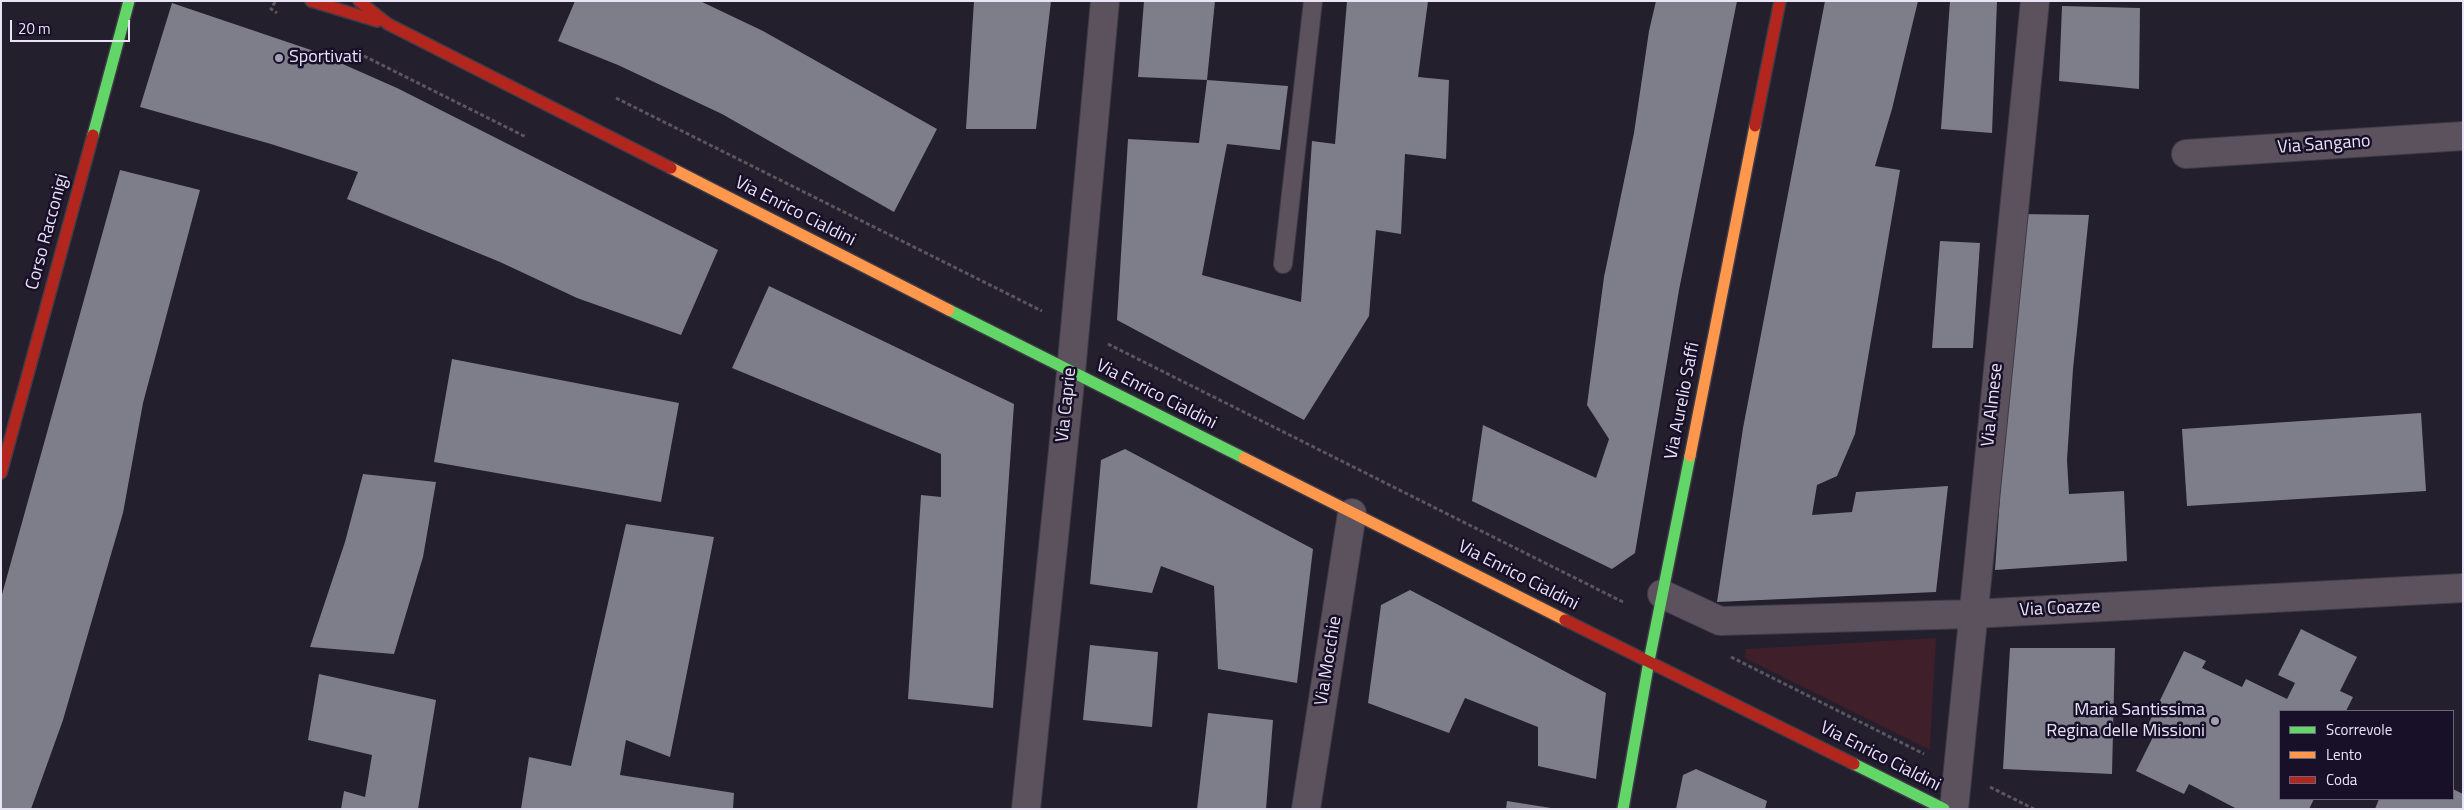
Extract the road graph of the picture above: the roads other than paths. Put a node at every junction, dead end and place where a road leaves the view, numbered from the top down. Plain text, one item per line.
1 (129, 1) edge
2 (311, 1) edge
3 (359, 1) edge
4 (1105, 1) edge
5 (1313, 1) edge
6 (1780, 1) edge
7 (2035, 1) edge
8 (388, 24) junction
9 (2463, 136) edge
10 (2186, 154) dead end
11 (1283, 264) dead end
12 (1071, 372) junction
13 (1, 473) edge
14 (1352, 512) junction
15 (2463, 588) edge
16 (1660, 607) junction
17 (1972, 614) junction
18 (1648, 661) junction
19 (1026, 809) edge
20 (1306, 809) edge
21 (1623, 809) edge
22 (1944, 809) edge
23 (1954, 809) edge

1 - 13 street, Corso Racconigi
2 - 8 street
3 - 8 street, Via Enrico Cialdini
4 - 12 street, Via Caprie
5 - 11 lane
6 - 16 street, Via Aurelio Saffi
7 - 17 street, Via Almese
8 - 12 street, Via Enrico Cialdini
9 - 10 street, Via Sangano
12 - 14 street, Via Enrico Cialdini
12 - 19 street, Via Caprie
14 - 18 street, Via Enrico Cialdini
14 - 20 street, Via Mocchie
15 - 17 street, Via Coazze
16 - 17 street, Via Coazze
16 - 18 street, Via Aurelio Saffi
17 - 23 street, Via Almese
18 - 21 street, Via Aurelio Saffi
18 - 22 street, Via Enrico Cialdini

